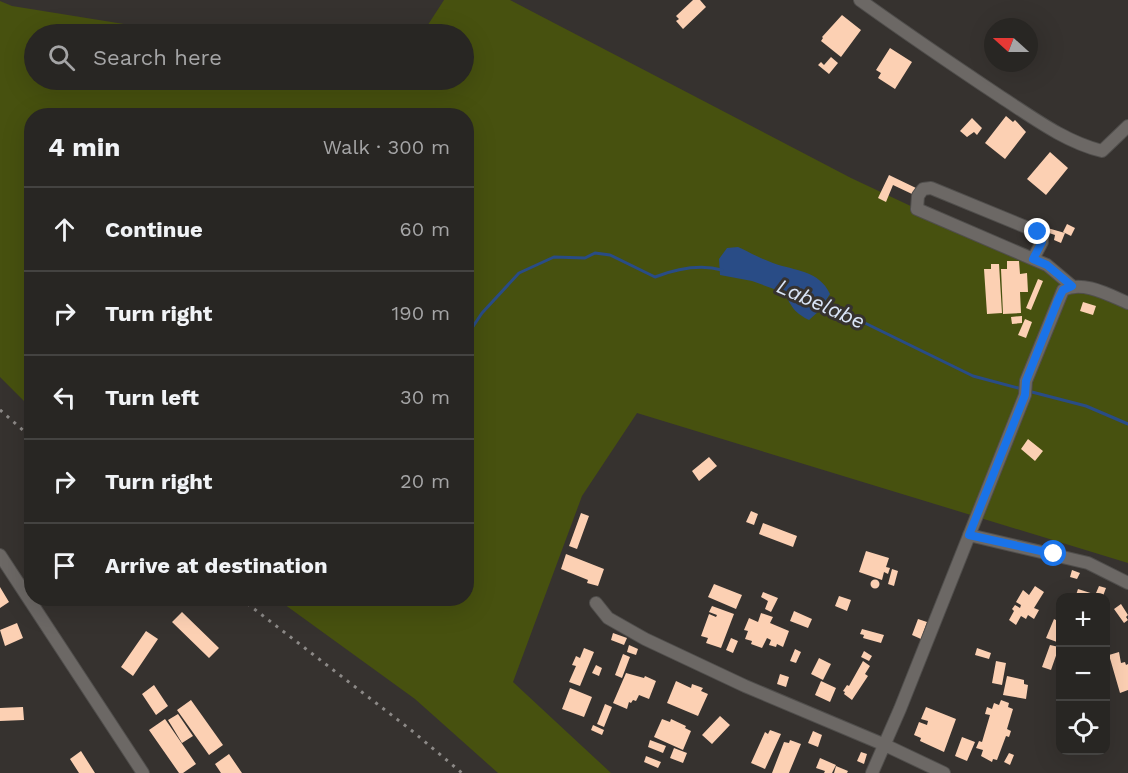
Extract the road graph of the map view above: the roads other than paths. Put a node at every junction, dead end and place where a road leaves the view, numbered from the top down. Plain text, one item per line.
1 (860, 0) edge
2 (1128, 126) edge
3 (1033, 259) junction
4 (1072, 286) junction
5 (1128, 303) edge
6 (969, 535) junction
7 (0, 555) edge
8 (1128, 583) edge
9 (24, 592) edge
10 (596, 603) dead end
11 (33, 606) edge
12 (885, 745) junction
13 (143, 773) edge
14 (872, 773) edge
15 (944, 773) edge

1 - 2 street
3 - 3 street
3 - 4 street
4 - 5 street
4 - 6 street
6 - 8 street
6 - 12 street
7 - 9 street
10 - 12 street
11 - 13 street
12 - 14 street
12 - 15 street

